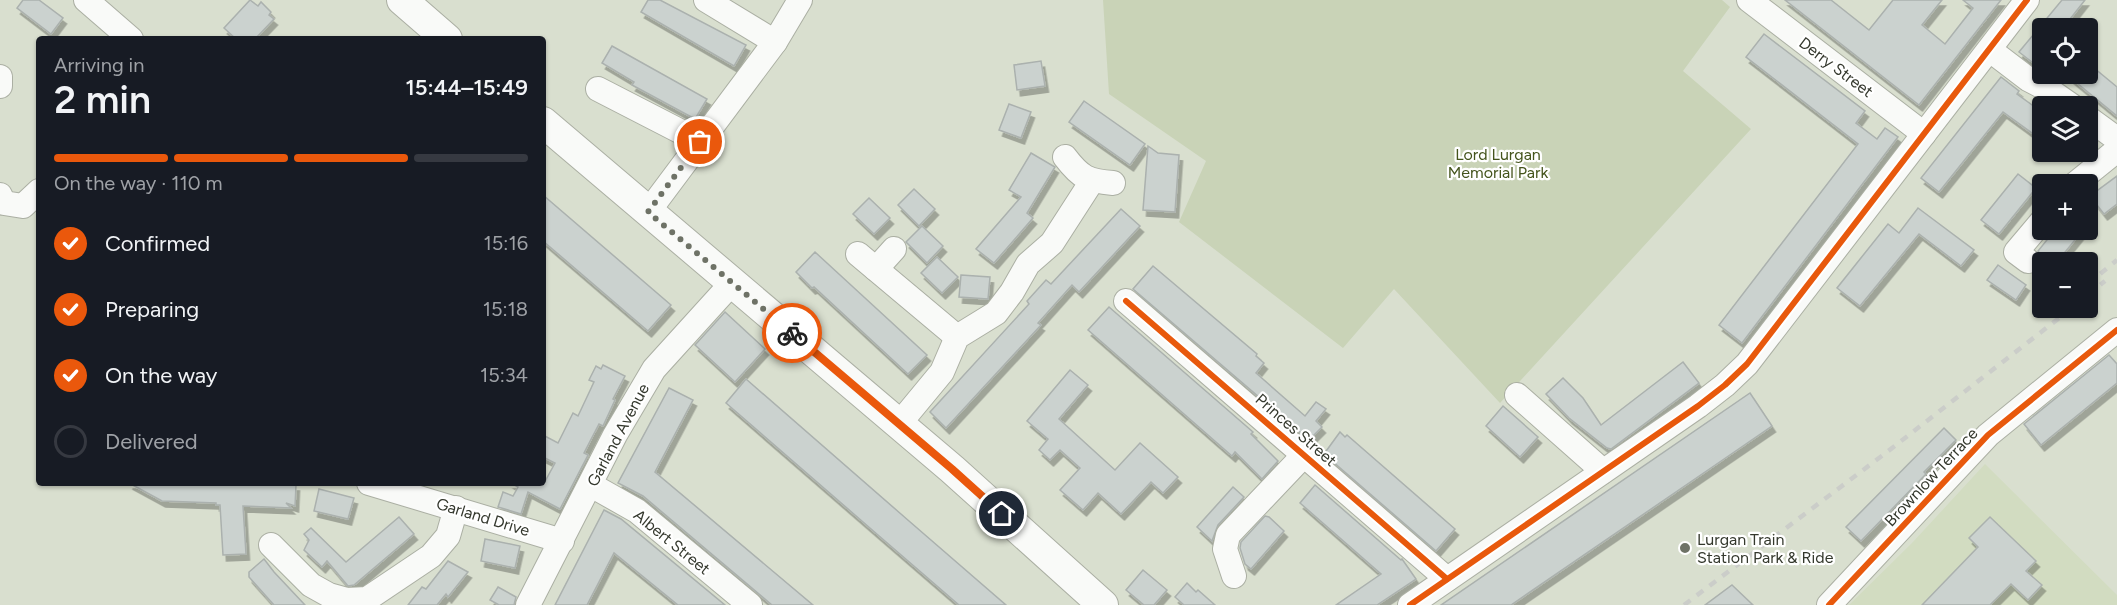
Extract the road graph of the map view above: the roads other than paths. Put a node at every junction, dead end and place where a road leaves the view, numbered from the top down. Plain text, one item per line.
1 (86, 0) edge
2 (402, 0) edge
3 (706, 0) edge
4 (800, 0) edge
5 (1749, 0) edge
6 (2027, 0) edge
7 (128, 36) edge
8 (444, 36) edge
9 (775, 42) junction
10 (1990, 50) junction
11 (0, 77) edge
12 (0, 86) edge
13 (598, 89) dead end
14 (2058, 96) edge
15 (546, 125) edge
16 (2098, 125) edge
17 (1924, 134) junction
18 (2117, 139) edge
19 (700, 142) junction
20 (2117, 150) edge
21 (1065, 157) dead end
22 (2087, 174) edge
23 (36, 194) edge
24 (0, 195) edge
25 (648, 212) junction
26 (2032, 233) edge
27 (894, 249) dead end
28 (2028, 261) dead end
29 (732, 283) junction
30 (1126, 301) dead end
31 (2117, 330) edge
32 (957, 337) junction
33 (1517, 395) dead end
34 (899, 424) junction
35 (1304, 455) junction
36 (1602, 472) junction
37 (591, 485) junction
38 (403, 488) edge
39 (456, 508) junction
40 (562, 541) junction
41 (271, 545) dead end
42 (1234, 576) dead end
43 (1447, 579) junction
44 (528, 605) edge
45 (750, 605) edge
46 (1103, 605) edge
47 (1410, 605) edge
48 (1829, 605) edge

1 - 7 street
2 - 8 main road
3 - 9 street
4 - 9 street
5 - 17 street, Derry Street
6 - 10 street
9 - 19 street
10 - 14 street
10 - 17 street
11 - 12 street
13 - 19 street
15 - 25 main road
16 - 18 street
17 - 36 street
19 - 25 street
20 - 22 street
21 - 32 street
23 - 24 street
25 - 29 main road
26 - 28 street
27 - 32 street
29 - 34 main road
29 - 37 street, Garland Avenue
30 - 35 street, Princes Street
31 - 48 street, Brownlow Terrace
32 - 34 street
33 - 36 street
34 - 46 main road
35 - 42 street
35 - 43 street, Princes Street
36 - 43 street
37 - 40 street, Garland Avenue
37 - 45 street, Albert Street
38 - 39 street, Garland Drive
39 - 40 street, Garland Drive
39 - 41 street
40 - 44 street, Garland Avenue
43 - 47 street

